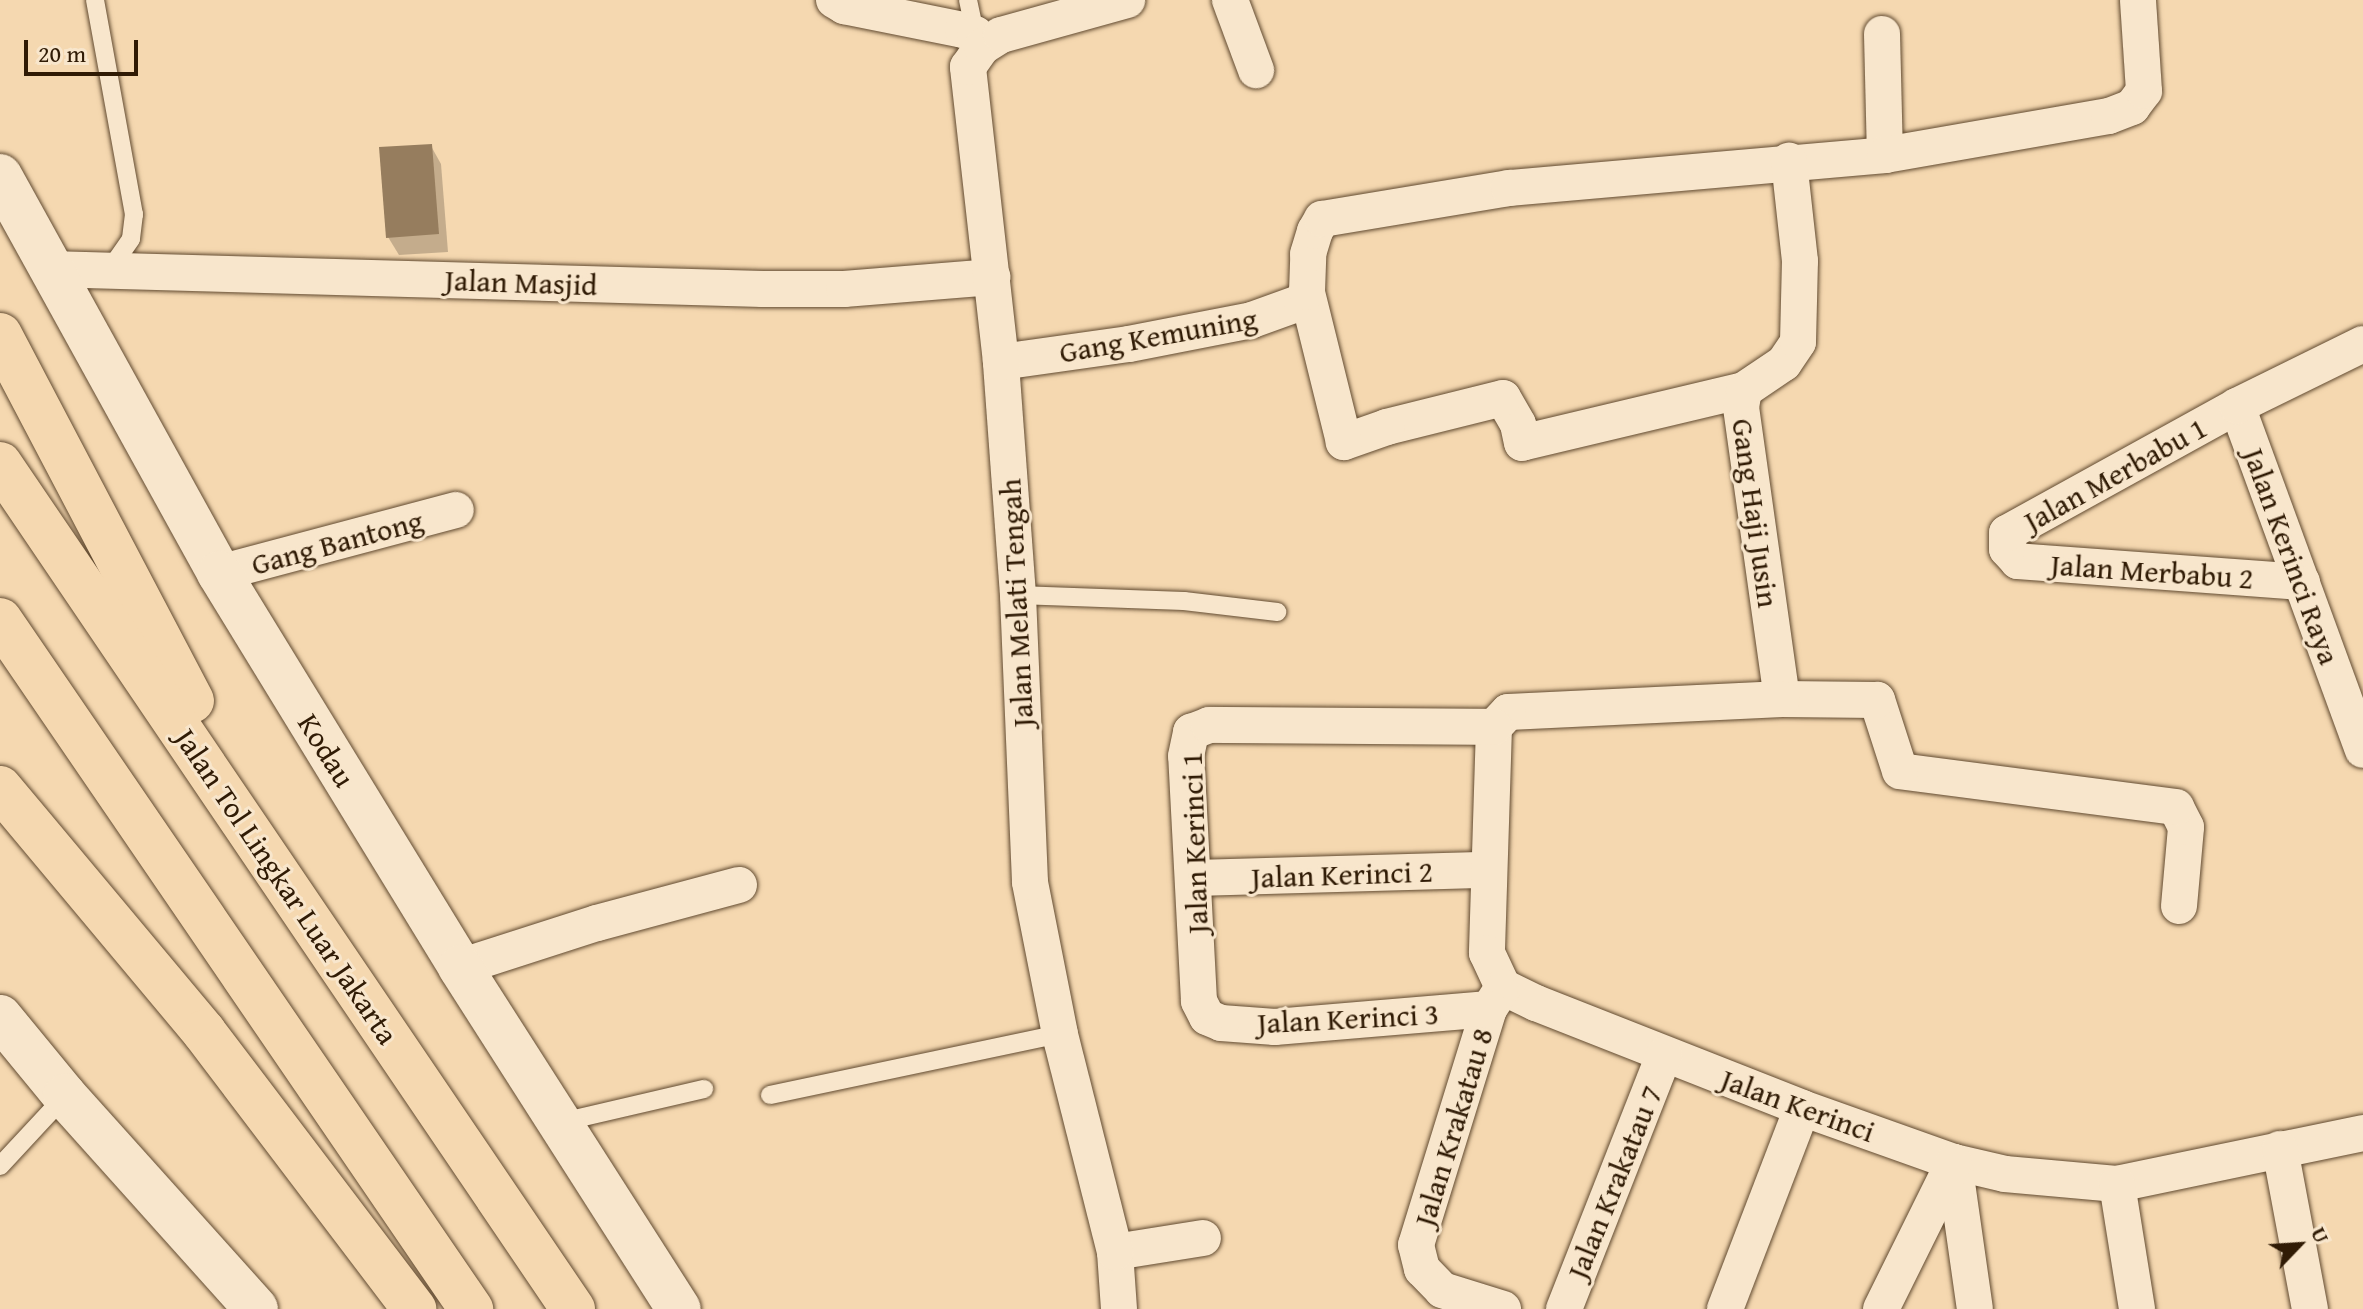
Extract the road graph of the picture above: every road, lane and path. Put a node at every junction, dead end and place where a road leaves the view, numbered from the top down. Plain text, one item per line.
1 (95, 0) edge
2 (834, 0) edge
3 (1127, 0) edge
4 (1230, 0) edge
5 (2138, 0) edge
6 (975, 27) edge
7 (1882, 34) dead end
8 (1256, 70) dead end
9 (1885, 155) junction
10 (1789, 161) junction
11 (0, 176) edge
12 (49, 269) junction
13 (110, 269) junction
14 (993, 277) junction
15 (1307, 292) junction
16 (0, 335) edge
17 (2363, 344) edge
18 (1001, 362) junction
19 (1744, 390) junction
20 (2237, 406) junction
21 (0, 464) edge
22 (456, 510) dead end
23 (2007, 549) joint
24 (219, 573) junction
25 (2302, 582) junction
26 (1018, 595) junction
27 (1277, 612) dead end
28 (0, 620) edge
29 (1782, 699) junction
30 (1494, 727) junction
31 (2363, 750) edge
32 (0, 788) edge
33 (1488, 870) junction
34 (1195, 878) junction
35 (285, 881) junction
36 (739, 885) dead end
37 (2179, 906) dead end
38 (460, 967) junction
39 (1496, 998) junction
40 (0, 1017) edge
41 (1207, 1017) joint
42 (1060, 1034) junction
43 (1664, 1055) junction
44 (704, 1089) dead end
45 (770, 1095) dead end
46 (65, 1096) junction
47 (1802, 1108) junction
48 (562, 1122) junction
49 (2363, 1133) edge
50 (2280, 1149) junction
51 (1954, 1162) junction
52 (0, 1166) edge
53 (2117, 1184) junction
54 (1203, 1238) dead end
55 (1115, 1252) junction
56 (256, 1309) edge
57 (414, 1309) edge
58 (471, 1309) edge
59 (573, 1309) edge
60 (679, 1309) edge
61 (1119, 1309) edge
62 (1503, 1309) edge
63 (1564, 1309) edge
64 (1725, 1309) edge
65 (1881, 1309) edge
66 (1975, 1309) edge
67 (2137, 1309) edge
68 (2310, 1309) edge

1 - 13 lane
2 - 6 street
3 - 6 street
4 - 8 street
5 - 9 street
6 - 14 street, Jalan Melati Tengah
7 - 9 street
9 - 10 street
10 - 15 street
10 - 19 street, Gang Haji Jusin
11 - 12 main road, Kodau
12 - 13 street, Jalan Masjid
12 - 24 main road, Kodau
13 - 14 street, Jalan Masjid
14 - 18 street, Jalan Melati Tengah
15 - 18 street, Gang Kemuning
15 - 19 street
16 - 35 highway
17 - 20 street
18 - 26 street, Jalan Melati Tengah
19 - 29 street, Gang Haji Jusin
20 - 23 street, Jalan Merbabu 1
20 - 25 street, Jalan Kerinci Raya
21 - 35 highway, Jalan Tol Lingkar Luar Jakarta
22 - 24 street, Gang Bantong
23 - 25 street, Jalan Merbabu 2
24 - 38 main road, Kodau
25 - 31 street, Jalan Kerinci Raya
26 - 27 lane
26 - 42 street, Jalan Melati Tengah
28 - 58 highway
29 - 30 street
29 - 37 street
30 - 33 street
30 - 34 street, Jalan Kerinci 1
32 - 57 highway
33 - 34 street, Jalan Kerinci 2
33 - 39 street
34 - 41 street, Jalan Kerinci 1
35 - 59 highway, Jalan Tol Lingkar Luar Jakarta
36 - 38 street
38 - 48 main road, Kodau
39 - 41 street, Jalan Kerinci 3
39 - 43 street, Jalan Kerinci
39 - 62 street, Jalan Krakatau 8
40 - 46 main road
42 - 45 lane
42 - 55 street, Jalan Melati Tengah
43 - 47 street, Jalan Kerinci
43 - 63 street, Jalan Krakatau 7
44 - 48 lane
46 - 52 lane
46 - 56 main road
47 - 51 street, Jalan Kerinci
47 - 64 street
48 - 60 main road, Kodau
49 - 50 street, Jalan Kerinci
50 - 53 street, Jalan Kerinci
50 - 68 street
51 - 53 street, Jalan Kerinci
51 - 65 street
51 - 66 street
53 - 67 street
54 - 55 street
55 - 61 street, Jalan Melati Tengah

